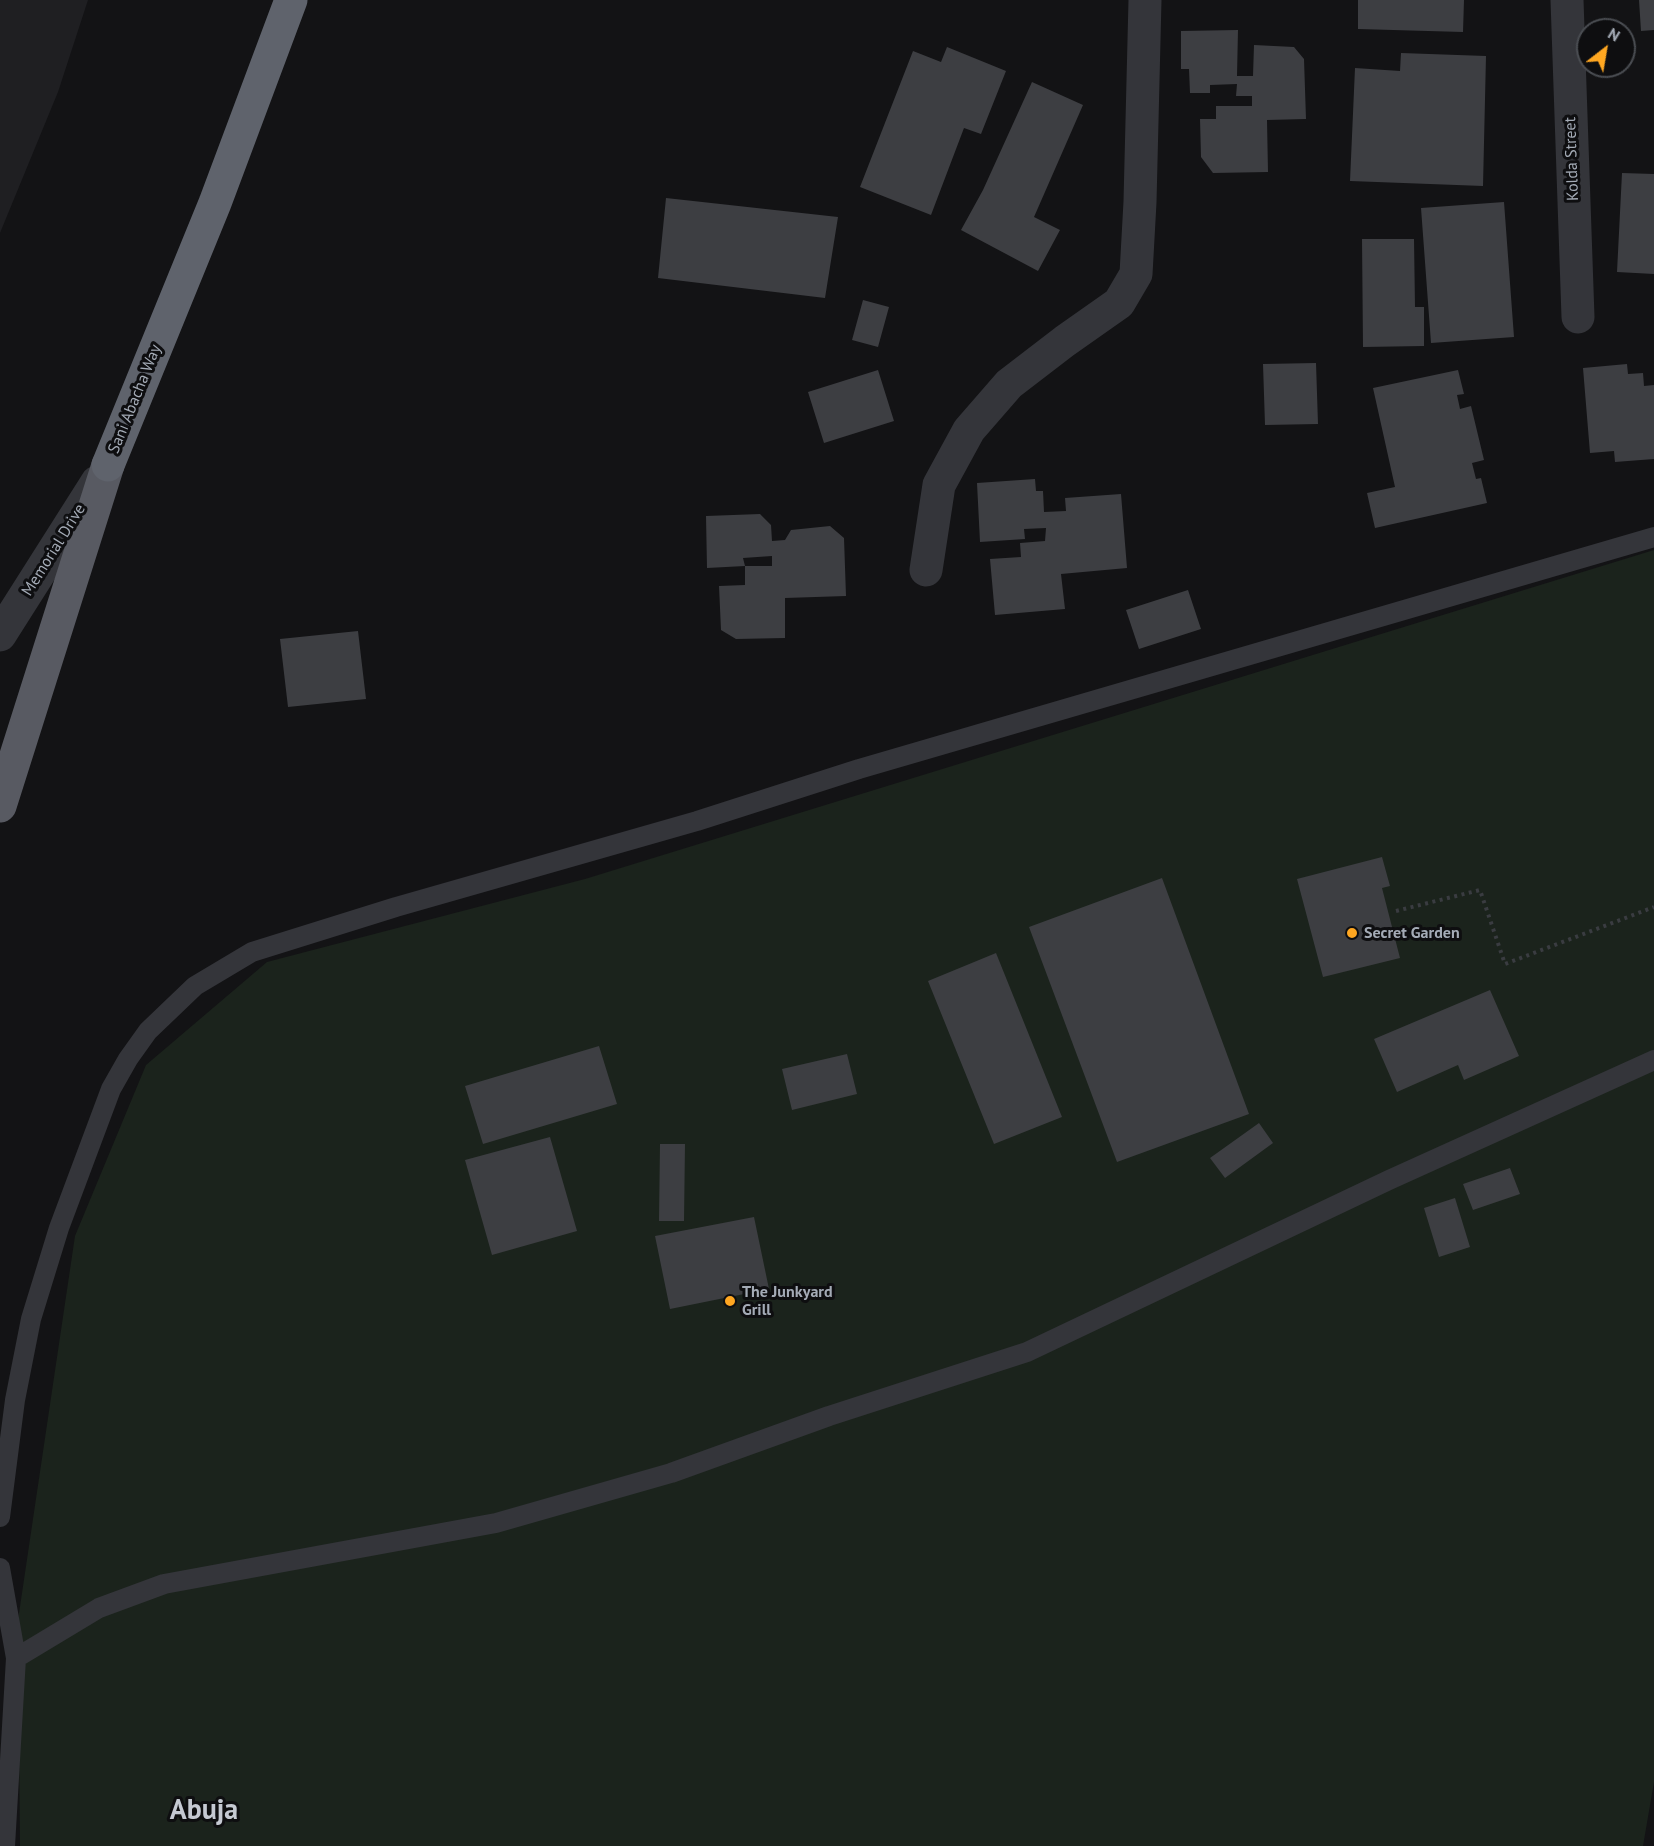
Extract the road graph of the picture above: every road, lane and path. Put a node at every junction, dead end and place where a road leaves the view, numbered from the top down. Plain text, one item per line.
1 (291, 0) edge
2 (1145, 0) edge
3 (1567, 0) edge
4 (1578, 317) dead end
5 (108, 465) junction
6 (1654, 537) edge
7 (926, 570) dead end
8 (0, 635) edge
9 (0, 806) edge
10 (1654, 907) edge
11 (1396, 911) dead end
12 (1654, 1060) edge
13 (0, 1517) edge
14 (0, 1568) edge
15 (16, 1658) junction
16 (5, 1846) edge

1 - 5 highway, Sani Abacha Way
2 - 7 street
3 - 4 street, Kolda Street
5 - 8 street, Memorial Drive
5 - 9 highway, Sani Abacha Way
6 - 13 lane
10 - 11 path
12 - 15 lane
14 - 15 lane
15 - 16 lane

